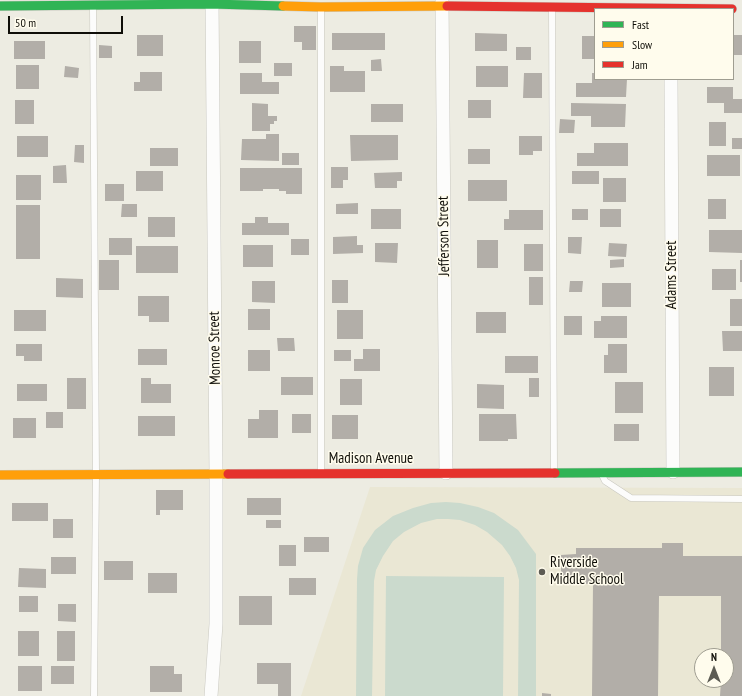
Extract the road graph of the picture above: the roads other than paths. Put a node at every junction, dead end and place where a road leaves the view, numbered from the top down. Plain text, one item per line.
1 (93, 2) edge
2 (212, 2) edge
3 (321, 3) edge
4 (442, 3) edge
5 (552, 4) edge
6 (0, 6) edge
7 (671, 6) edge
8 (712, 8) edge
9 (671, 80) edge
10 (554, 472) junction
11 (600, 472) junction
12 (673, 472) junction
13 (742, 472) edge
14 (446, 473) junction
15 (216, 474) junction
16 (321, 474) junction
17 (0, 475) edge
18 (96, 475) junction
19 (742, 499) edge
20 (94, 696) edge
21 (211, 696) edge

1 - 2 street
1 - 6 street
1 - 18 lane
2 - 3 street
2 - 15 street, Monroe Street
3 - 4 street
3 - 16 lane
4 - 5 street
4 - 14 street, Jefferson Street
5 - 7 street
5 - 10 lane
7 - 8 street
9 - 12 street, Adams Street
10 - 11 street, Madison Avenue
10 - 14 street, Madison Avenue
11 - 12 street, Madison Avenue
11 - 19 lane
12 - 13 street, Madison Avenue
14 - 16 street, Madison Avenue
15 - 16 street, Madison Avenue
15 - 18 street, Madison Avenue
15 - 21 street, Monroe Street
17 - 18 street, Madison Avenue
18 - 20 lane

